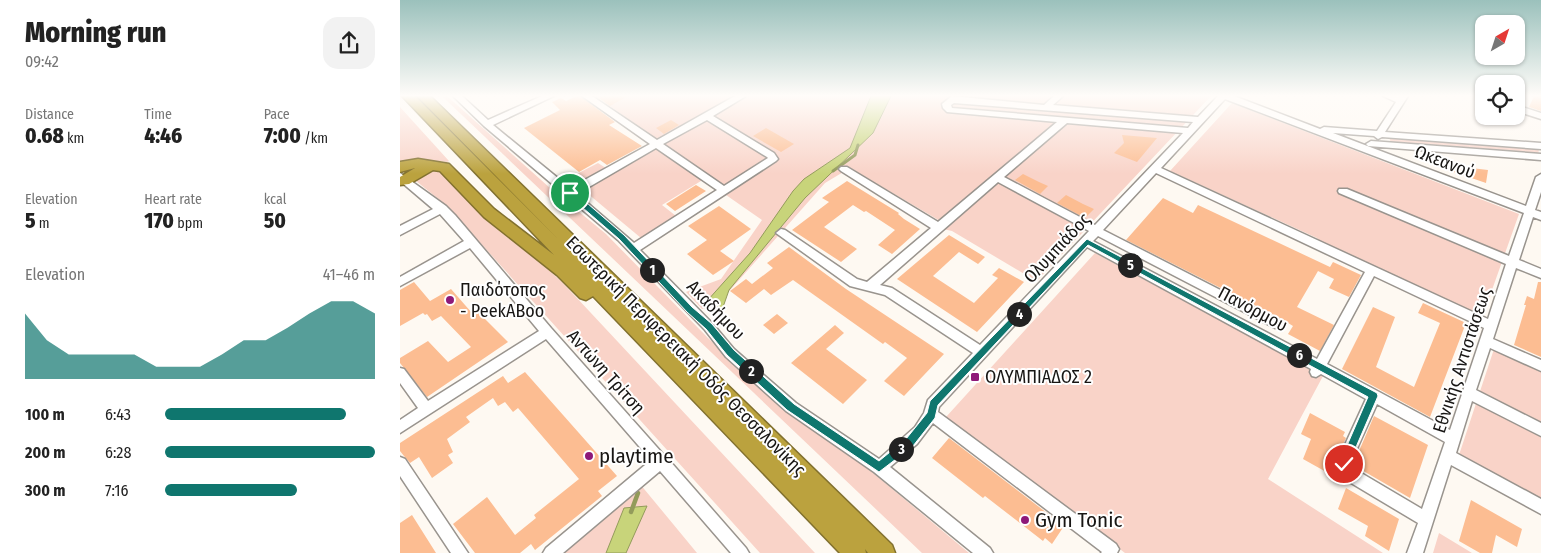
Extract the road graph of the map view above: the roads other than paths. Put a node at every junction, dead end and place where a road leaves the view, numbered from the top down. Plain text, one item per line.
1 (436, 122) edge
2 (438, 122) edge
3 (485, 122) edge
4 (492, 122) edge
5 (623, 122) edge
6 (697, 122) edge
7 (716, 122) edge
8 (1063, 122) edge
9 (1086, 122) edge
10 (1200, 122) edge
11 (1294, 122) edge
12 (1387, 122) edge
13 (487, 124) junction
14 (1313, 129) junction
15 (1191, 131) junction
16 (1380, 133) junction
17 (656, 145) junction
18 (1541, 146) edge
19 (1369, 147) junction
20 (1541, 157) edge
21 (844, 169) dead end
22 (1155, 169) junction
23 (401, 175) edge
24 (997, 177) junction
25 (1541, 177) edge
26 (725, 191) junction
27 (1343, 191) dead end
28 (570, 193) junction
29 (442, 209) junction
30 (1535, 214) edge
31 (938, 227) junction
32 (400, 231) edge
33 (1097, 231) junction
34 (781, 233) dead end
35 (472, 242) junction
36 (1087, 242) junction
37 (634, 249) junction
38 (1512, 262) junction
39 (1372, 270) junction
40 (1541, 274) edge
41 (400, 282) edge
42 (869, 287) junction
43 (626, 319) junction
44 (1275, 323) dead end
45 (1492, 326) junction
46 (547, 332) junction
47 (1486, 341) junction
48 (982, 353) junction
49 (1319, 366) junction
50 (1541, 366) edge
51 (400, 373) edge
52 (1469, 394) junction
53 (1374, 396) junction
54 (427, 410) junction
55 (932, 415) junction
56 (400, 427) edge
57 (1541, 430) edge
58 (1454, 439) junction
59 (1448, 456) junction
60 (662, 460) junction
61 (400, 464) edge
62 (879, 467) junction
63 (1541, 507) edge
64 (1427, 520) junction
65 (1110, 551) edge
66 (460, 553) edge
67 (551, 553) edge
68 (741, 553) edge
69 (855, 553) edge
70 (884, 553) edge
71 (985, 553) edge
72 (1415, 553) edge

1 - 43 highway, Εσωτερική Περιφερειακή Οδός Θεσσαλονίκης
2 - 70 highway, Εσωτερική Περιφερειακή Οδός Θεσσαλονίκης
3 - 13 street, Ακαδήμου
4 - 13 street
5 - 17 street
6 - 17 street
7 - 26 street
8 - 24 street
9 - 15 street
10 - 15 street, Ολυμπιάδος
11 - 14 street, Ωκεανού
12 - 16 street
13 - 28 street, Ακαδήμου
14 - 16 street
14 - 19 street, Ωκεανού
15 - 22 street, Ολυμπιάδος
16 - 18 street
16 - 19 street
17 - 26 street
17 - 28 street
19 - 20 street
19 - 30 street, Ωκεανού
21 - 31 street
22 - 33 street, Ολυμπιάδος
22 - 39 street
23 - 29 street, Αντώνη Τρίτση
23 - 43 highway
24 - 31 street
24 - 33 street
25 - 30 street, Εθνικής Αντιστάσεως
26 - 37 street
27 - 38 street
28 - 37 street, Ακαδήμου
29 - 32 street
29 - 35 street, Αντώνη Τρίτση
30 - 38 street, Εθνικής Αντιστάσεως
31 - 42 street
33 - 36 street, Ολυμπιάδος
33 - 44 street
34 - 42 street
35 - 41 street
35 - 46 street, Αντώνη Τρίτση
36 - 48 street, Ολυμπιάδος
36 - 49 street, Πανόρμου
37 - 62 street, Ακαδήμου
38 - 40 street
38 - 45 street, Εθνικής Αντιστάσεως
39 - 45 street
39 - 49 street
42 - 48 street
43 - 69 highway, Εσωτερική Περιφερειακή Οδός Θεσσαλονίκης
45 - 47 street, Εθνικής Αντιστάσεως
46 - 54 street
46 - 60 street, Αντώνη Τρίτση
47 - 50 street
47 - 52 street, Εθνικής Αντιστάσεως
48 - 55 street, Ολυμπιάδος
49 - 53 street
51 - 54 street
52 - 57 street
52 - 58 street, Εθνικής Αντιστάσεως
53 - 58 street
53 - 64 street
54 - 56 street
55 - 62 street, Ολυμπιάδος
55 - 65 street
58 - 59 street, Εθνικής Αντιστάσεως
59 - 63 street
59 - 64 street, Εθνικής Αντιστάσεως
60 - 67 street
60 - 68 street, Αντώνη Τρίτση
61 - 66 street
62 - 71 street, Ακαδήμου
64 - 72 street, Εθνικής Αντιστάσεως

